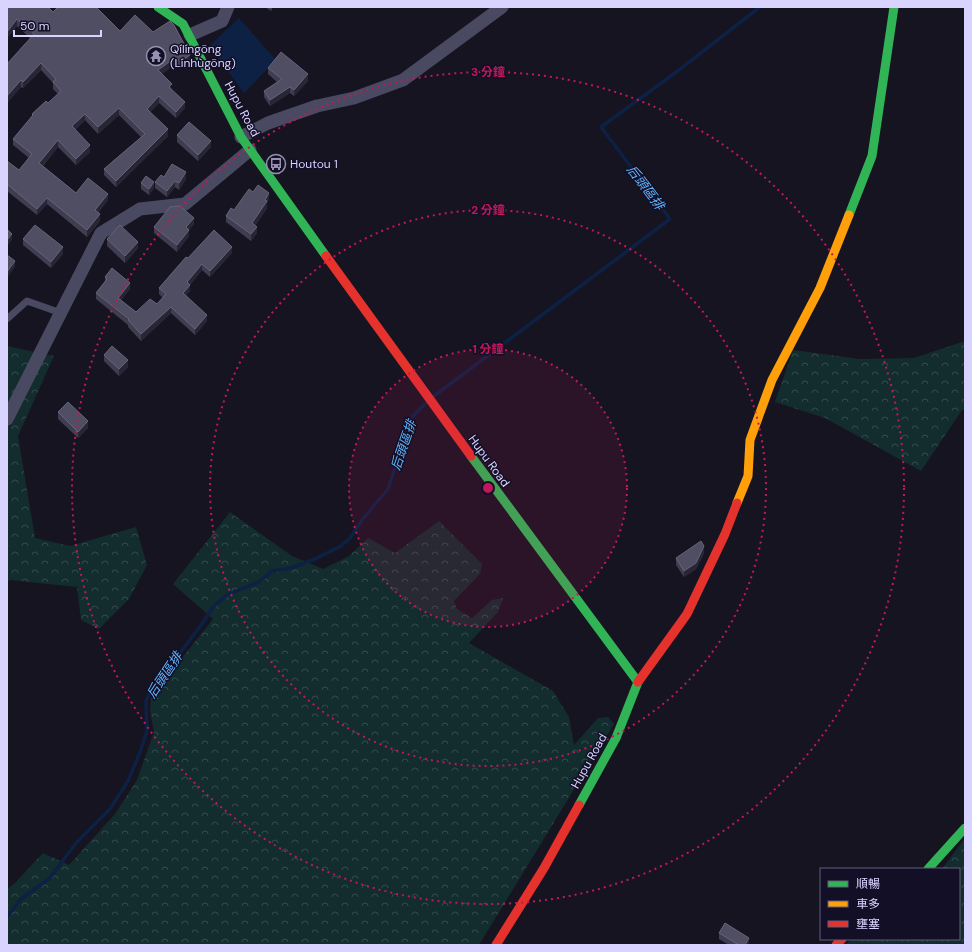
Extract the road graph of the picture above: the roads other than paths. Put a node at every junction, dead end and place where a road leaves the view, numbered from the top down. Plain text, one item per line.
1 (158, 7) edge
2 (228, 7) edge
3 (502, 7) edge
4 (894, 7) edge
5 (190, 35) junction
6 (241, 137) junction
7 (250, 150) junction
8 (61, 313) junction
9 (7, 319) edge
10 (7, 420) edge
11 (638, 682) junction
12 (965, 828) edge
13 (929, 868) edge
14 (496, 945) edge

1 - 5 main road, Hupu Road
2 - 5 street
3 - 6 street
4 - 11 main road
5 - 6 main road, Hupu Road
6 - 7 main road, Hupu Road
7 - 8 street
7 - 11 main road, Hupu Road
8 - 9 lane
8 - 10 street
11 - 14 main road, Hupu Road
12 - 13 main road

